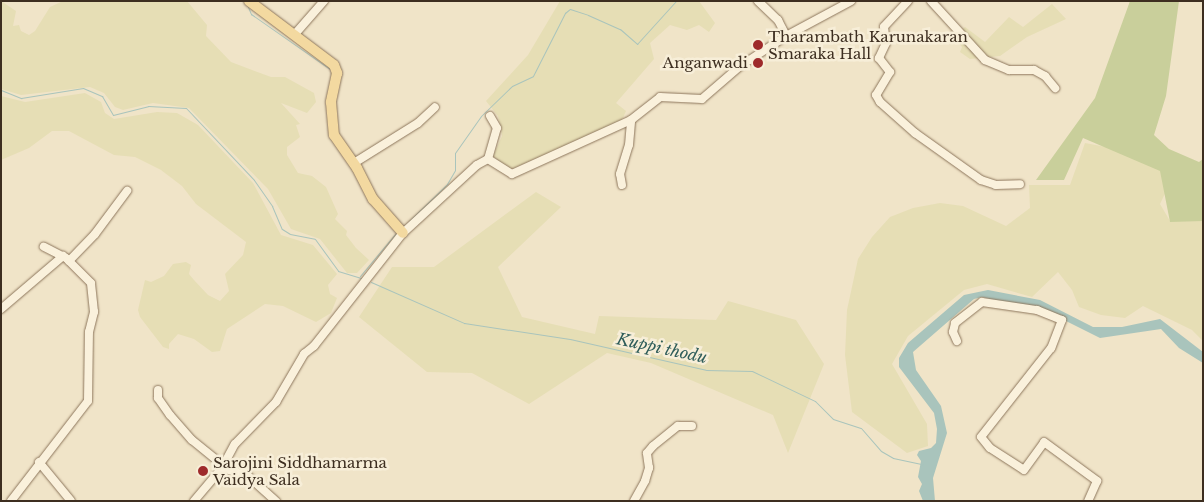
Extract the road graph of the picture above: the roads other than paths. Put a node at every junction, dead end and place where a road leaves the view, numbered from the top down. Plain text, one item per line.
1 (249, 1) edge
2 (324, 1) edge
3 (758, 1) edge
4 (851, 1) edge
5 (908, 1) edge
6 (931, 1) edge
7 (295, 34) junction
8 (786, 36) junction
9 (1056, 88) dead end
10 (435, 107) dead end
11 (490, 116) dead end
12 (631, 120) junction
13 (488, 159) junction
14 (354, 163) junction
15 (1020, 184) dead end
16 (622, 185) dead end
17 (126, 191) dead end
18 (403, 233) junction
19 (44, 247) dead end
20 (66, 259) junction
21 (1, 309) edge
22 (957, 341) dead end
23 (158, 390) dead end
24 (692, 426) dead end
25 (39, 462) junction
26 (223, 467) junction
27 (11, 501) edge
28 (71, 501) edge
29 (194, 501) edge
30 (276, 501) edge
31 (634, 501) edge
32 (1088, 501) edge

1 - 7 main road
2 - 7 street
3 - 8 street
4 - 8 street
5 - 15 street
6 - 9 street
7 - 14 main road
8 - 12 street
10 - 14 street
11 - 13 street
12 - 13 street
12 - 16 street
13 - 18 street
14 - 18 main road
17 - 20 street
18 - 26 street
19 - 20 street
20 - 21 street
20 - 25 street
22 - 32 street
23 - 26 street
24 - 31 street
25 - 27 street
25 - 28 street
26 - 29 street
26 - 30 street

